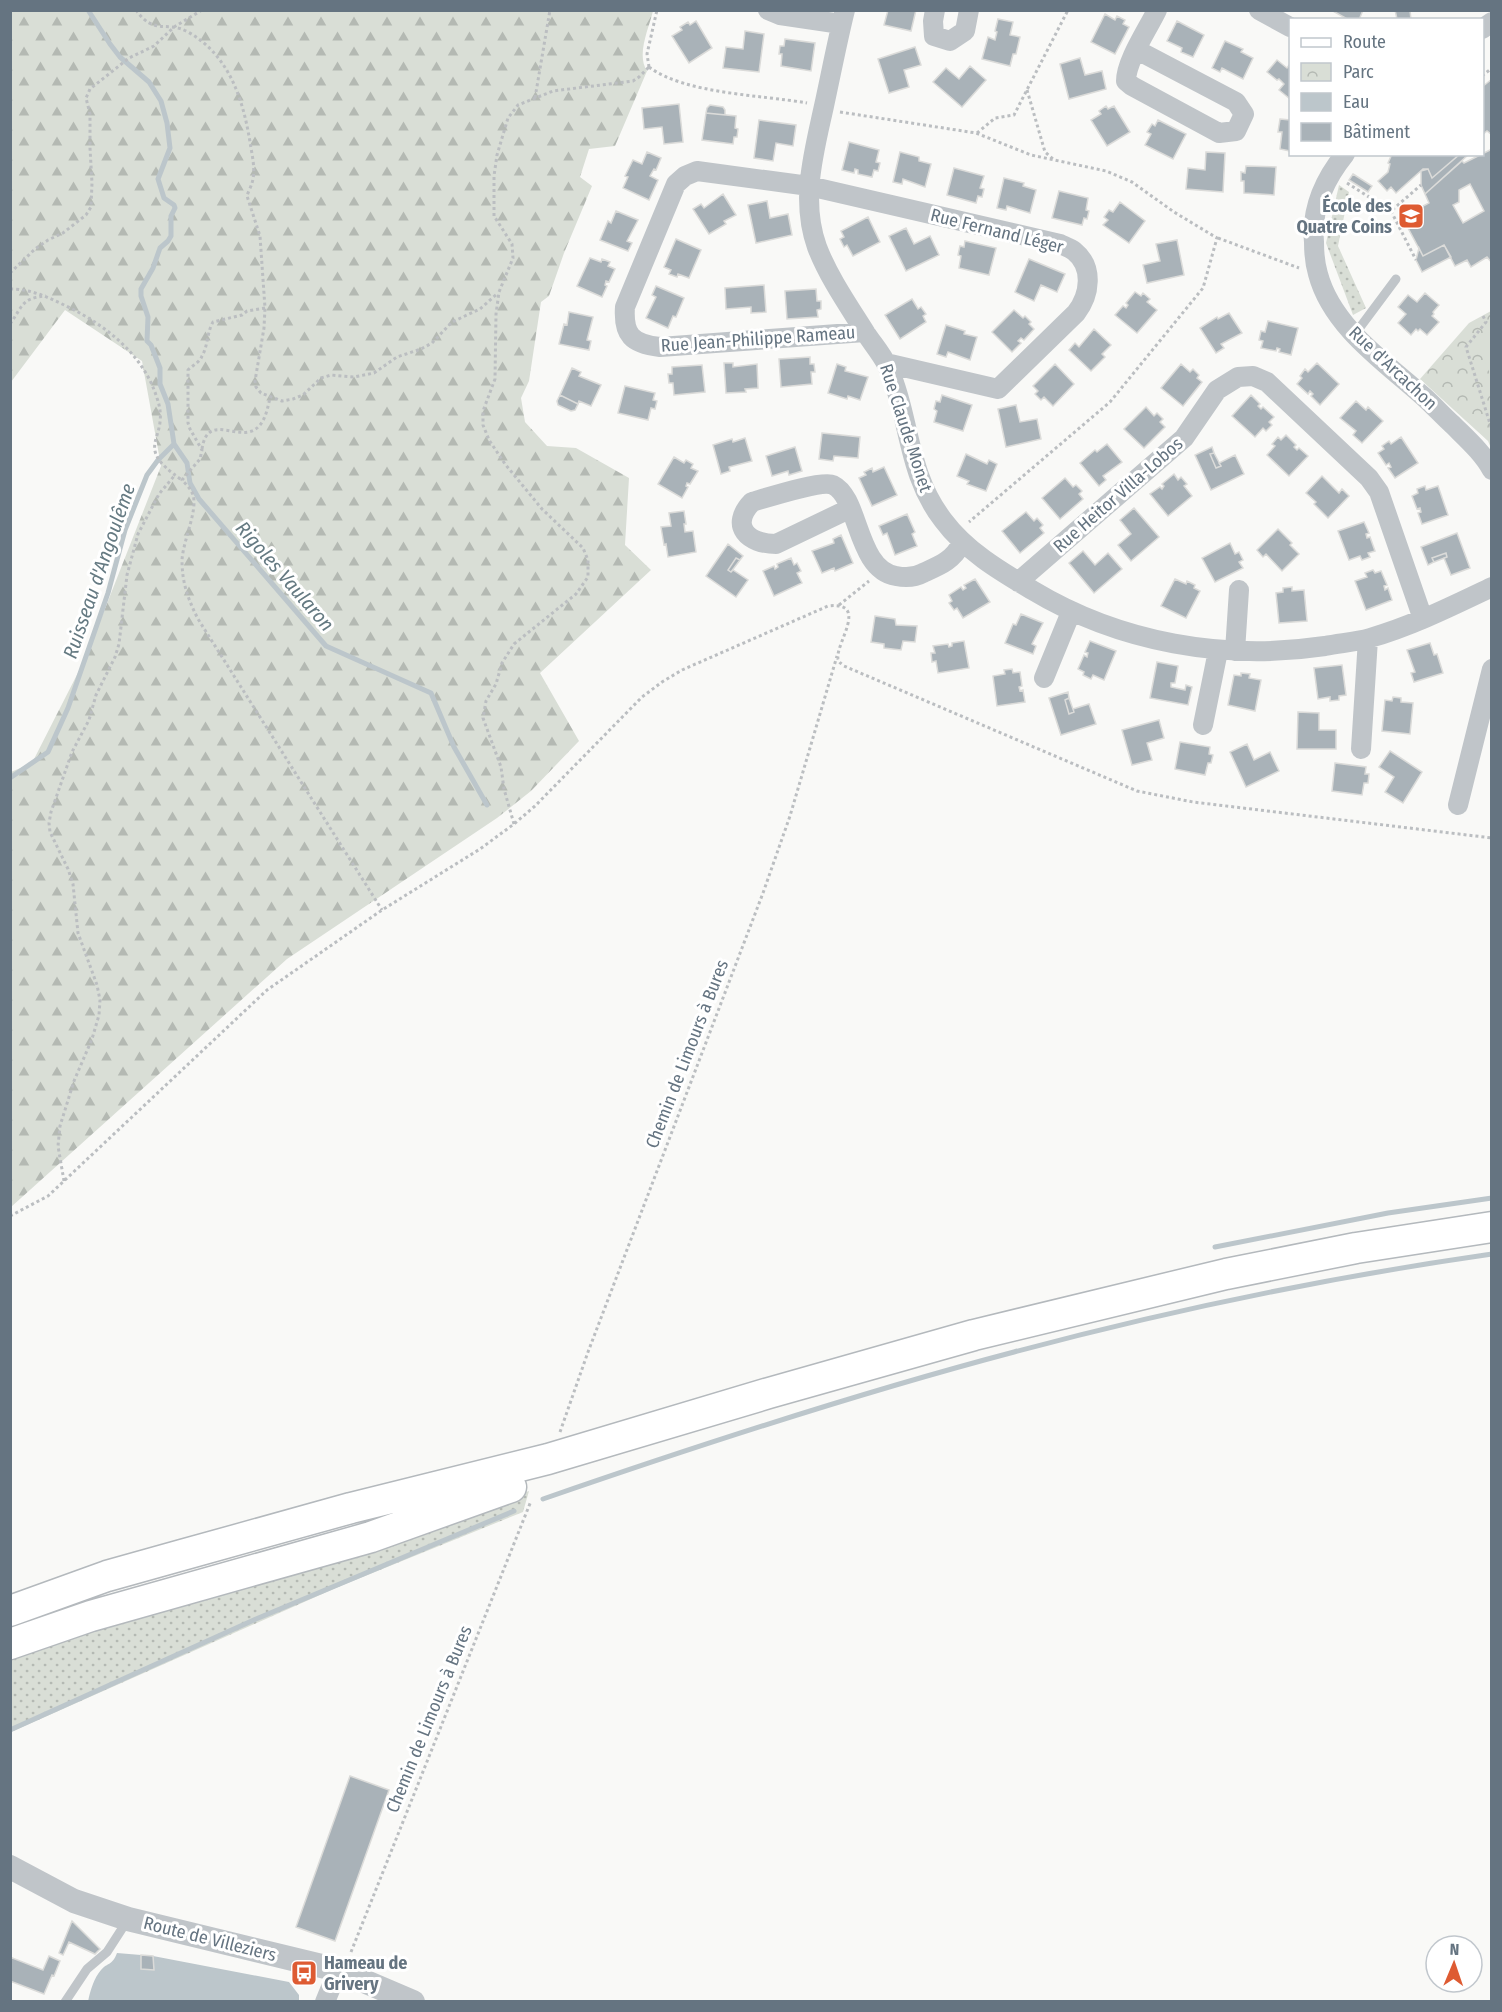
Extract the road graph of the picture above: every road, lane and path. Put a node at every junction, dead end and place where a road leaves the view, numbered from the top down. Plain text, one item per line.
1 (136, 10) edge
2 (202, 10) edge
3 (550, 10) edge
4 (657, 10) edge
5 (768, 10) edge
6 (935, 10) edge
7 (969, 10) edge
8 (1068, 10) edge
9 (1157, 10) edge
10 (1258, 10) edge
11 (843, 17) edge
12 (1289, 26) edge
13 (174, 27) junction
14 (1137, 50) junction
15 (649, 67) junction
16 (1027, 90) junction
17 (535, 98) junction
18 (824, 106) junction
19 (976, 133) junction
20 (1343, 156) edge
21 (1054, 161) junction
22 (1330, 173) junction
23 (1421, 185) dead end
24 (809, 186) junction
25 (1391, 211) junction
26 (1217, 238) junction
27 (1416, 260) dead end
28 (10, 273) edge
29 (1318, 275) junction
30 (1396, 279) dead end
31 (10, 289) edge
32 (499, 292) junction
33 (46, 296) junction
34 (265, 308) junction
35 (1483, 316) dead end
36 (10, 324) edge
37 (865, 332) junction
38 (1355, 334) junction
39 (886, 363) junction
40 (270, 398) junction
41 (1491, 430) edge
42 (202, 450) junction
43 (1491, 470) edge
44 (175, 475) junction
45 (182, 480) junction
46 (849, 508) junction
47 (962, 543) junction
48 (879, 568) junction
49 (1018, 582) junction
50 (1491, 587) edge
51 (1239, 590) dead end
52 (838, 606) junction
53 (1071, 612) junction
54 (1423, 619) junction
55 (1368, 639) junction
56 (1227, 651) junction
57 (838, 654) junction
58 (1044, 678) dead end
59 (1491, 679) edge
60 (1203, 725) dead end
61 (1361, 749) dead end
62 (1458, 806) dead end
63 (514, 824) junction
64 (1491, 838) edge
65 (382, 910) junction
66 (64, 1180) junction
67 (10, 1216) edge
68 (1491, 1227) edge
69 (545, 1467) junction
70 (10, 1611) edge
71 (10, 1644) edge
72 (10, 1867) edge
73 (128, 1919) junction
74 (338, 1970) junction
75 (65, 2001) edge
76 (325, 2001) edge
77 (413, 2001) edge

1 - 13 path
2 - 13 path
3 - 17 path
4 - 15 path
5 - 11 street
6 - 7 street
8 - 16 path
9 - 14 street
10 - 12 street
11 - 18 street, Rue Claude Monet
13 - 28 path
13 - 34 path
14 - 14 street
15 - 17 path
15 - 18 path
16 - 19 path
16 - 21 path
17 - 32 path
18 - 19 path
18 - 24 street, Rue Claude Monet
19 - 21 path
20 - 22 street, Rue d'Arcachon
21 - 26 path
22 - 25 path
22 - 29 street, Rue d'Arcachon
23 - 25 path
24 - 37 street, Rue Claude Monet
24 - 37 street, Rue Jean-Philippe Rameau
24 - 39 street, Rue Fernand Léger
25 - 27 path
26 - 29 path
26 - 47 path
29 - 38 street, Rue d'Arcachon
30 - 38 lane
31 - 33 path
32 - 40 path
32 - 63 path
33 - 36 path
33 - 44 path
34 - 40 path
34 - 42 path
35 - 41 path
37 - 39 street, Rue Claude Monet
38 - 43 street, Rue d'Arcachon
39 - 47 street, Rue Claude Monet
40 - 42 path
42 - 45 path
44 - 45 path
44 - 66 path
45 - 65 path
46 - 46 street
46 - 48 street
47 - 48 street
47 - 49 street, Rue Claude Monet
48 - 52 path
49 - 53 street, Rue Claude Monet
49 - 54 street, Rue Heitor Villa-Lobos
50 - 54 street, Rue Claude Monet
51 - 56 street
52 - 57 path, Chemin de Limours à Bures
52 - 63 path
53 - 56 street, Rue Claude Monet
53 - 58 street
54 - 55 street, Rue Claude Monet
55 - 56 street, Rue Claude Monet
55 - 61 street
56 - 60 street
57 - 64 path
57 - 69 path, Chemin de Limours à Bures
59 - 62 street
63 - 65 path
65 - 66 path
66 - 67 path
68 - 69 main road
69 - 70 main road
69 - 71 main road
69 - 74 path, Chemin de Limours à Bures
72 - 73 street, Route de Villeziers
73 - 74 street, Route de Villeziers
73 - 75 lane
74 - 76 street
74 - 77 street, Route de Villeziers

